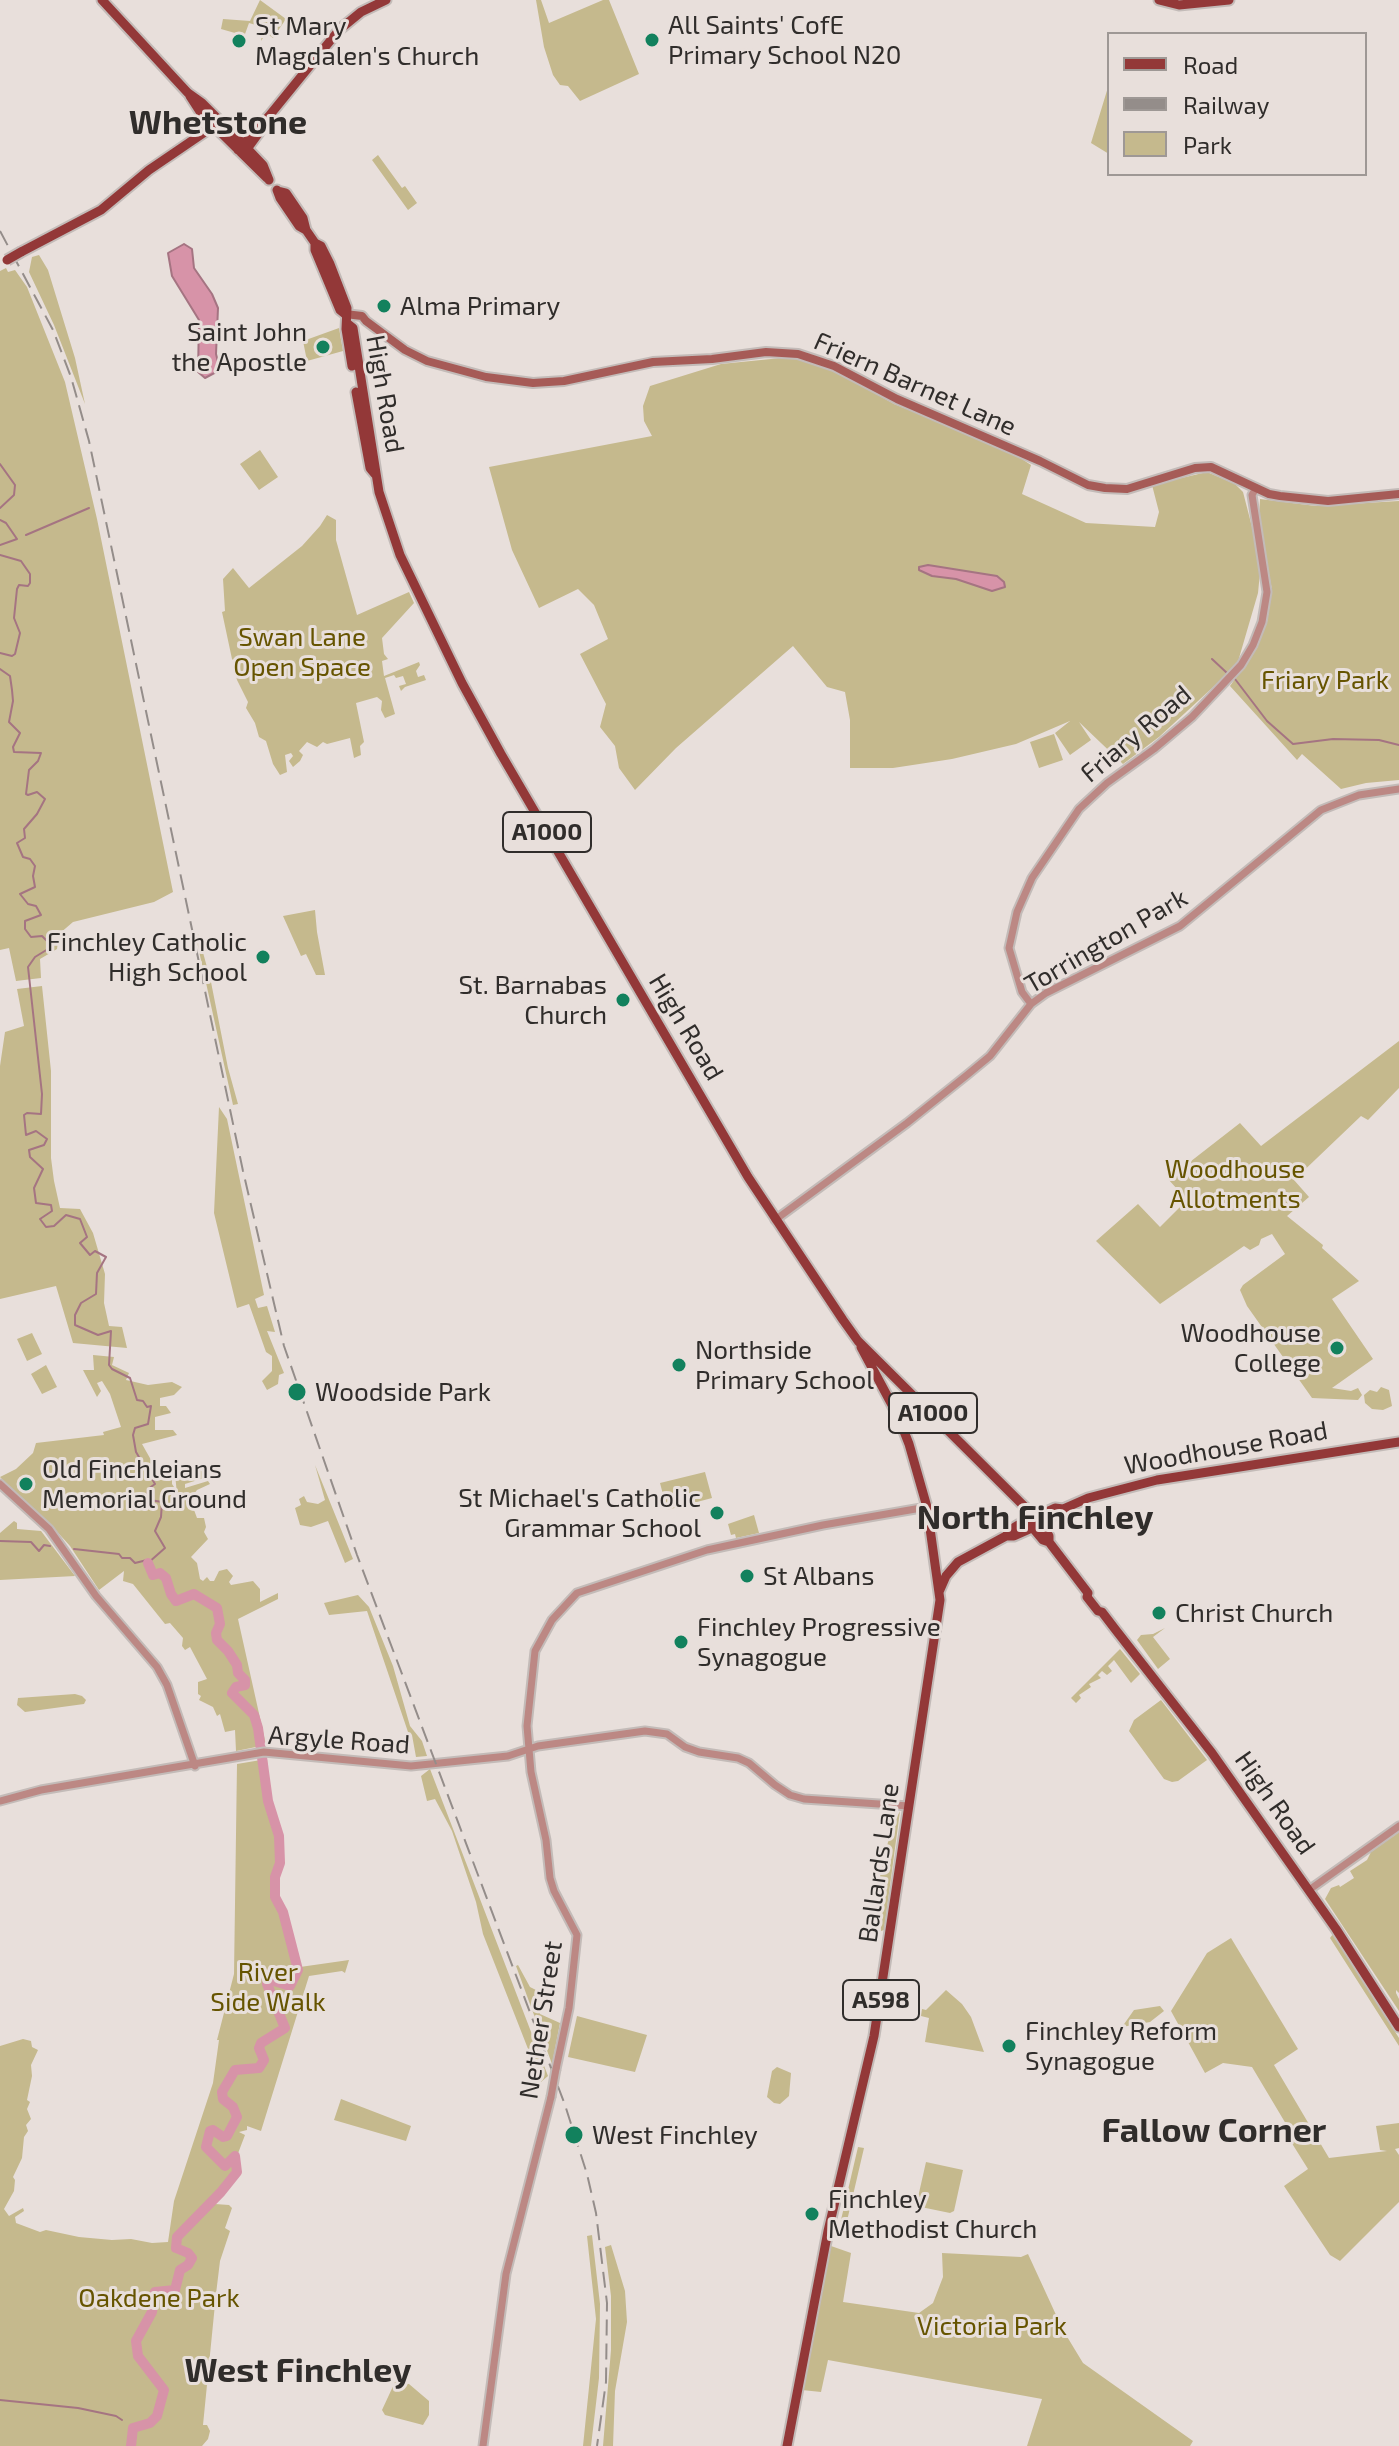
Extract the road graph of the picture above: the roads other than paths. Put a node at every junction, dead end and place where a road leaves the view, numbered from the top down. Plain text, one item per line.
1 (102, 0) edge
2 (1159, 0) edge
3 (1229, 0) edge
4 (381, 1) edge
5 (364, 5) edge
6 (218, 124) junction
7 (243, 149) junction
8 (3, 262) edge
9 (346, 319) junction
10 (1256, 488) junction
11 (1399, 494) edge
12 (1399, 789) edge
13 (1031, 1004) junction
14 (775, 1220) junction
15 (858, 1341) junction
16 (888, 1370) junction
17 (879, 1380) junction
18 (1399, 1442) edge
19 (0, 1484) edge
20 (927, 1507) junction
21 (1034, 1522) junction
22 (936, 1569) junction
23 (948, 1578) junction
24 (939, 1598) junction
25 (528, 1750) junction
26 (195, 1766) junction
27 (0, 1801) edge
28 (909, 1806) junction
29 (1399, 1826) edge
30 (1309, 1890) junction
31 (1399, 2027) edge
32 (483, 2446) edge
33 (787, 2446) edge

1 - 6 main road, High Road / A1000
2 - 3 main road
4 - 5 main road
5 - 7 main road
6 - 7 main road, High Road / A1000
6 - 8 main road, bridge
7 - 9 main road, High Road / A1000
9 - 10 main road, Friern Barnet Lane
9 - 14 main road, High Road / A1000
10 - 11 main road, Friern Barnet Lane
10 - 13 street, Friary Road
12 - 13 street, Torrington Park
13 - 14 street, Torrington Park
14 - 15 main road, High Road / A1000
15 - 16 main road, High Road / A1000
15 - 17 main road, Ballards Lane / A1000
16 - 17 main road, A1000
16 - 21 main road, High Road / A1000
17 - 20 main road, Ballards Lane / A1000
18 - 21 main road, Woodhouse Road
19 - 26 street
20 - 22 main road, Ballards Lane / A1000
20 - 25 street, Nether Street
21 - 23 main road, Woodhouse Road
21 - 30 main road, High Road / A1000
22 - 23 main road
22 - 24 main road, Ballards Lane / A1000
23 - 24 main road
24 - 28 main road, Ballards Lane / A598
25 - 26 street, Argyle Road
25 - 28 street, Argyle Road
25 - 32 street, Nether Street, bridge
26 - 27 street, Argyle Road
28 - 33 main road, Ballards Lane / A598
29 - 30 street
30 - 31 main road, High Road / A1000

